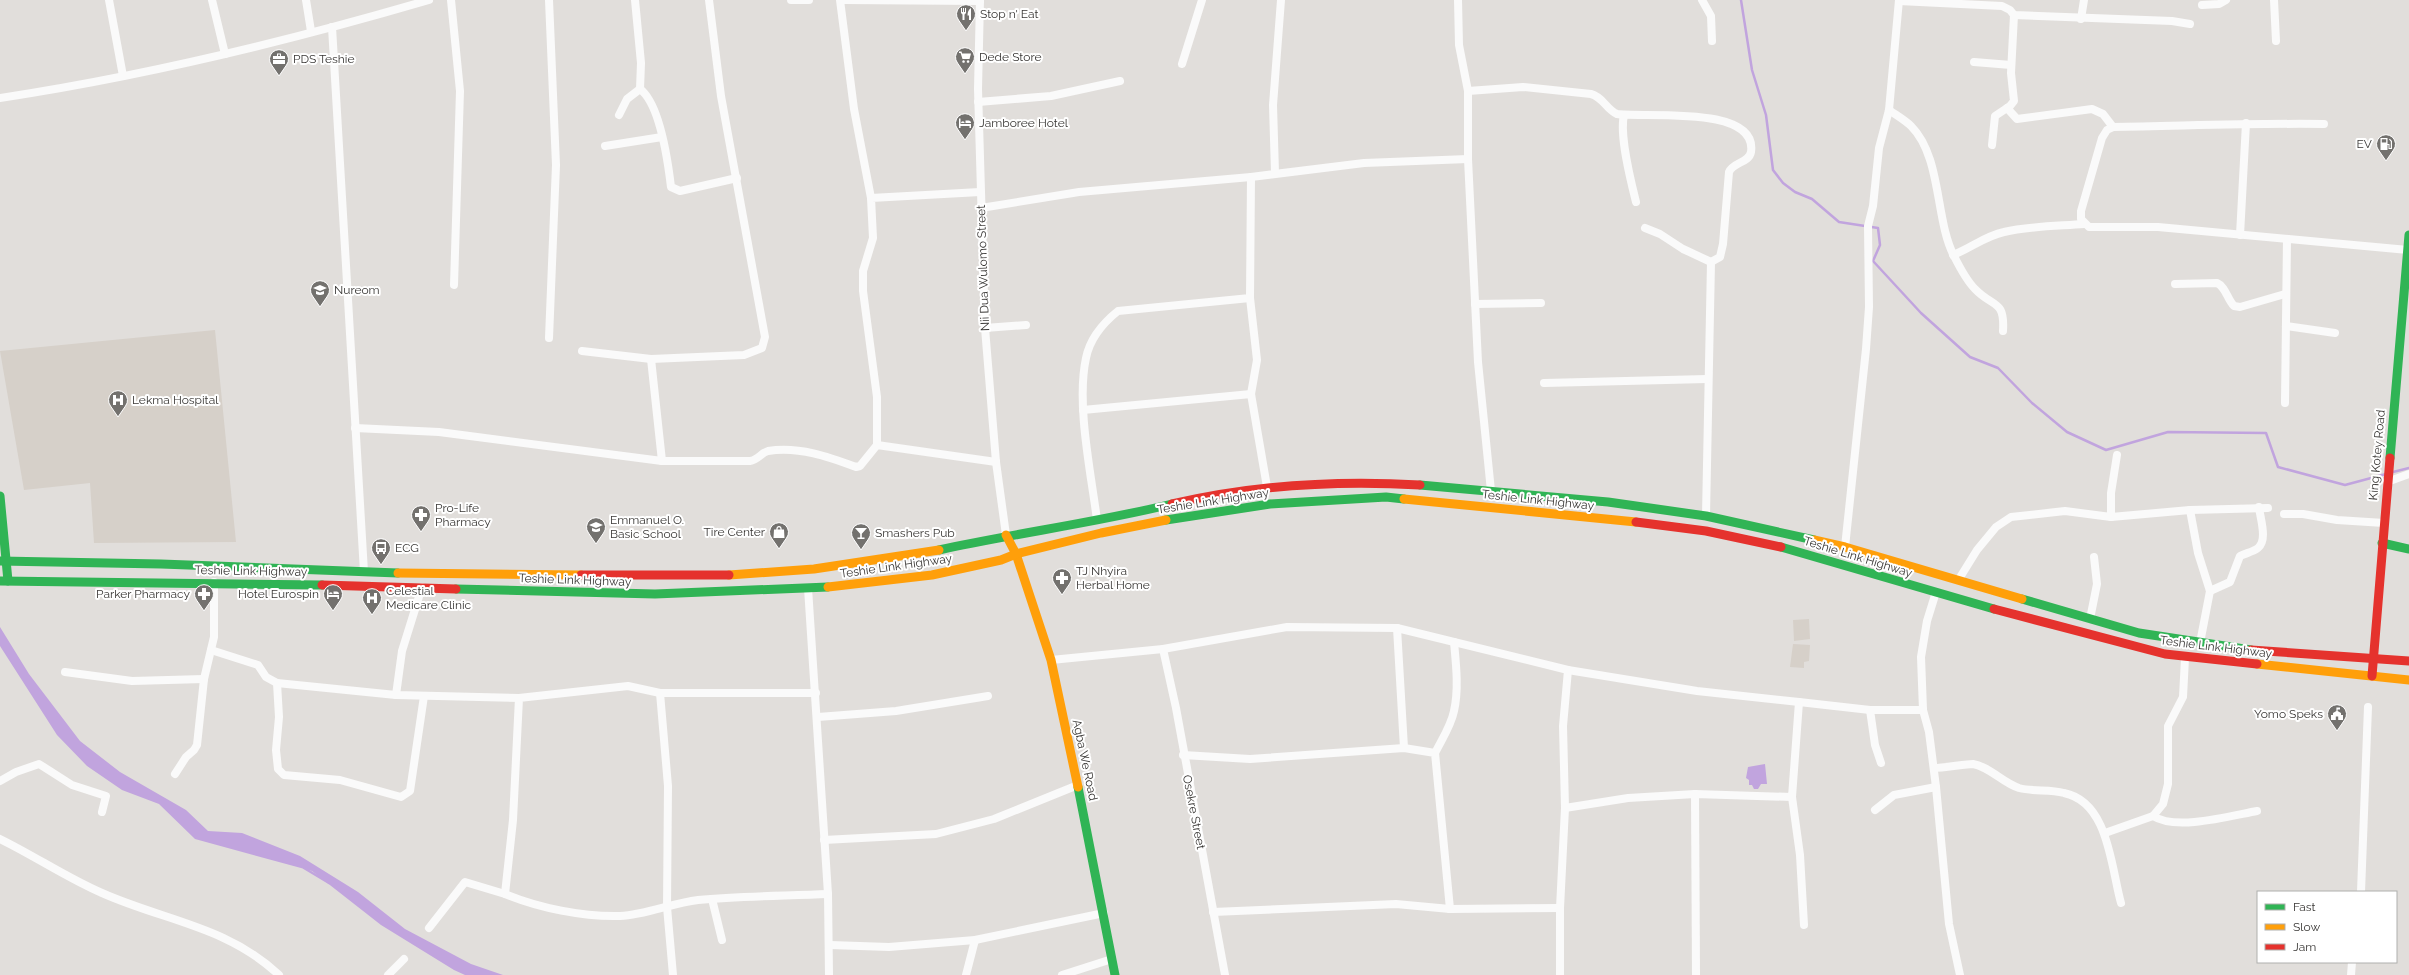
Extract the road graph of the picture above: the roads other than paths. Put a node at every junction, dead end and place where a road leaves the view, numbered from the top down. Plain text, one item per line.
1 (109, 0) edge
2 (212, 0) edge
3 (306, 0) edge
4 (430, 0) edge
5 (451, 0) edge
6 (549, 0) edge
7 (635, 0) edge
8 (709, 0) edge
9 (791, 0) edge
10 (808, 0) edge
11 (840, 0) edge
12 (844, 0) edge
13 (980, 0) edge
14 (1202, 0) edge
15 (1281, 0) edge
16 (1458, 0) edge
17 (1702, 0) edge
18 (1899, 0) edge
19 (2084, 0) edge
20 (2226, 0) edge
21 (2274, 0) edge
22 (2202, 5) dead end
23 (2014, 15) junction
24 (2081, 19) junction
25 (2190, 24) dead end
26 (332, 27) junction
27 (311, 31) junction
28 (1712, 41) dead end
29 (2276, 41) dead end
30 (225, 54) junction
31 (1974, 62) dead end
32 (1182, 64) dead end
33 (2011, 65) junction
34 (123, 76) junction
35 (1120, 81) dead end
36 (640, 89) junction
37 (1468, 91) junction
38 (0, 98) edge
39 (978, 102) junction
40 (2006, 108) junction
41 (1889, 110) junction
42 (619, 115) dead end
43 (1624, 115) junction
44 (2246, 123) junction
45 (2324, 124) dead end
46 (2113, 127) junction
47 (662, 137) junction
48 (1992, 145) dead end
49 (605, 146) dead end
50 (1468, 159) junction
51 (1275, 173) junction
52 (1251, 177) junction
53 (737, 178) junction
54 (980, 192) junction
55 (871, 198) junction
56 (1636, 202) dead end
57 (981, 208) junction
58 (2084, 224) junction
59 (1645, 228) dead end
60 (2240, 235) junction
61 (2409, 235) edge
62 (2287, 239) junction
63 (2408, 250) junction
64 (1953, 255) junction
65 (1711, 262) junction
66 (2175, 284) dead end
67 (454, 285) dead end
68 (2285, 294) junction
69 (1250, 298) junction
70 (1541, 303) dead end
71 (1475, 304) junction
72 (1026, 325) dead end
73 (2286, 326) junction
74 (985, 328) junction
75 (2003, 331) dead end
76 (2335, 333) dead end
77 (549, 338) dead end
78 (582, 351) dead end
79 (651, 359) junction
80 (1707, 379) junction
81 (1544, 383) dead end
82 (1251, 394) junction
83 (2285, 403) dead end
84 (1083, 410) junction
85 (355, 428) junction
86 (877, 446) junction
87 (2117, 455) dead end
88 (662, 461) junction
89 (996, 462) junction
90 (2409, 474) edge
91 (2387, 479) junction
92 (1267, 487) junction
93 (1491, 491) junction
94 (0, 496) edge
95 (2259, 507) junction
96 (2268, 508) dead end
97 (2190, 510) junction
98 (2284, 514) dead end
99 (1706, 516) junction
100 (2111, 517) junction
101 (1097, 520) junction
102 (2384, 523) junction
103 (1006, 535) junction
104 (2382, 543) junction
105 (1845, 547) junction
106 (2409, 549) edge
107 (1016, 554) junction
108 (2094, 557) dead end
109 (3, 561) edge
110 (364, 572) junction
111 (1959, 579) junction
112 (4, 581) edge
113 (214, 582) junction
114 (422, 587) junction
115 (808, 588) junction
116 (2210, 591) junction
117 (1936, 592) junction
118 (2090, 619) junction
119 (1397, 628) junction
120 (1454, 642) junction
121 (2200, 642) junction
122 (1163, 649) junction
123 (211, 650) junction
124 (2185, 658) junction
125 (2375, 659) junction
126 (1051, 660) junction
127 (2409, 661) edge
128 (1568, 670) junction
129 (65, 672) dead end
130 (2372, 676) junction
131 (204, 679) junction
132 (2409, 680) edge
133 (278, 683) junction
134 (660, 693) junction
135 (816, 693) junction
136 (396, 695) junction
137 (424, 696) junction
138 (988, 696) dead end
139 (519, 698) junction
140 (1799, 702) junction
141 (2368, 707) dead end
142 (1870, 710) junction
143 (1923, 710) junction
144 (818, 717) junction
145 (1404, 748) junction
146 (1435, 753) junction
147 (1183, 755) junction
148 (1881, 763) dead end
149 (1934, 768) junction
150 (175, 774) dead end
151 (0, 781) edge
152 (1078, 785) junction
153 (1936, 787) junction
154 (1695, 794) junction
155 (1792, 797) junction
156 (1565, 808) junction
157 (1875, 810) dead end
158 (2257, 811) dead end
159 (102, 812) dead end
160 (2153, 816) junction
161 (2105, 833) junction
162 (0, 839) edge
163 (824, 840) junction
164 (2361, 891) edge
165 (505, 894) junction
166 (828, 894) junction
167 (712, 899) junction
168 (2121, 903) dead end
169 (667, 907) junction
170 (1560, 908) junction
171 (1450, 909) junction
172 (1213, 912) junction
173 (1104, 913) junction
174 (1804, 924) dead end
175 (429, 928) dead end
176 (722, 940) dead end
177 (975, 940) junction
178 (830, 945) junction
179 (404, 959) dead end
180 (1112, 959) junction
181 (2352, 963) edge
182 (279, 975) edge
183 (388, 975) edge
184 (673, 975) edge
185 (829, 975) edge
186 (966, 975) edge
187 (1062, 975) edge
188 (1115, 975) edge
189 (1225, 975) edge
190 (1560, 975) edge
191 (1696, 975) edge
192 (1960, 975) edge
193 (2351, 975) edge

1 - 34 street
2 - 30 street
3 - 27 street
4 - 26 street
5 - 67 street
6 - 77 street
7 - 36 street
8 - 53 street
9 - 10 street
11 - 55 street
12 - 13 street
13 - 39 street, Nii Dua Wulomo Street
14 - 32 street
15 - 51 street
16 - 37 street
17 - 28 street
18 - 23 street
18 - 41 street
19 - 24 street
20 - 22 street
21 - 29 street
23 - 24 street
23 - 33 street
24 - 25 street
26 - 27 street
26 - 85 street
27 - 30 street
30 - 34 street
31 - 33 street
33 - 40 street
34 - 38 street
35 - 39 street
36 - 42 street
36 - 47 street
37 - 43 street
37 - 50 street
39 - 54 street, Nii Dua Wulomo Street
40 - 46 street
40 - 48 street
41 - 64 street
41 - 105 street
43 - 56 street
43 - 65 street
44 - 45 street
44 - 46 street
44 - 60 street
46 - 58 street
47 - 49 street
47 - 53 street
50 - 51 street
50 - 71 street
51 - 52 street
52 - 57 street
52 - 69 street
53 - 79 street
54 - 55 street
54 - 57 street, Nii Dua Wulomo Street
55 - 86 street
57 - 74 street, Nii Dua Wulomo Street
58 - 60 street
58 - 64 street
59 - 65 street
60 - 62 street
61 - 63 main road, King Kotey Road
62 - 63 street
62 - 68 street
63 - 91 main road, King Kotey Road
64 - 75 street
65 - 80 street
66 - 68 street
68 - 73 street
69 - 82 street
69 - 84 street
70 - 71 street
71 - 93 street
72 - 74 street
73 - 76 street
73 - 83 street
74 - 89 street, Nii Dua Wulomo Street
78 - 79 street
79 - 88 street
80 - 81 street
80 - 99 street
82 - 84 street
82 - 92 street
84 - 101 street
85 - 88 street
85 - 110 street
86 - 88 street
86 - 89 street
87 - 100 street
89 - 103 street, Nii Dua Wulomo Street
90 - 91 street
91 - 102 main road, King Kotey Road
92 - 93 main road, Teshie Link Highway
92 - 101 main road, Teshie Link Highway
93 - 99 main road, Teshie Link Highway
94 - 109 main road
95 - 96 street
95 - 97 street
95 - 116 street
97 - 100 street
97 - 116 street
98 - 102 street
99 - 105 main road, Teshie Link Highway
100 - 111 street
101 - 103 main road, Teshie Link Highway
102 - 104 main road, King Kotey Road
103 - 107 main road, Agba We Road
103 - 110 main road, Teshie Link Highway
104 - 106 main road
104 - 125 main road, King Kotey Road
105 - 111 main road, Teshie Link Highway
107 - 115 main road, Teshie Link Highway
107 - 117 main road, Teshie Link Highway
107 - 126 main road, Agba We Road
108 - 118 street
109 - 110 main road, Teshie Link Highway
109 - 112 main road
111 - 118 main road, Teshie Link Highway
112 - 113 main road, Teshie Link Highway
113 - 114 main road, Teshie Link Highway
113 - 123 street
114 - 115 main road, Teshie Link Highway
114 - 136 street
115 - 135 street
116 - 121 street
117 - 124 main road, Teshie Link Highway
117 - 143 street
118 - 121 main road, Teshie Link Highway
119 - 120 street
119 - 122 street
119 - 145 street
120 - 128 street
120 - 146 street
121 - 125 main road, Teshie Link Highway
122 - 126 street
122 - 147 street, Osekre Street
123 - 131 street
123 - 133 street
124 - 130 main road, Teshie Link Highway
124 - 160 street
125 - 127 main road, Teshie Link Highway
125 - 130 main road, King Kotey Road
126 - 152 main road, Agba We Road
128 - 140 street
128 - 156 street
129 - 131 street
130 - 132 main road, Teshie Link Highway
131 - 150 street
133 - 136 street
133 - 137 street
134 - 135 street
134 - 139 street
134 - 169 street
135 - 144 street
136 - 137 street
137 - 139 street
138 - 144 street
139 - 165 street
140 - 142 street
140 - 155 street
141 - 164 street
142 - 143 street
142 - 148 street
143 - 149 street
144 - 163 street
145 - 146 street
145 - 147 street
146 - 171 street
147 - 172 street, Osekre Street
149 - 153 street
149 - 161 street
151 - 159 street
152 - 163 street
152 - 173 main road, Agba We Road
153 - 157 street
153 - 192 street
154 - 155 street
154 - 156 street
154 - 191 street
155 - 174 street
156 - 170 street
158 - 160 street
160 - 161 street
161 - 168 street
162 - 182 street
163 - 166 street
165 - 169 street
165 - 175 street
166 - 167 street
166 - 178 street
167 - 169 street
167 - 176 street
169 - 184 street
170 - 171 street
170 - 190 street
171 - 172 street
172 - 189 street, Osekre Street
173 - 177 street
173 - 180 main road, Agba We Road
177 - 178 street
177 - 186 street
178 - 185 street
179 - 183 street
180 - 187 street
180 - 188 main road, Agba We Road
181 - 193 street

